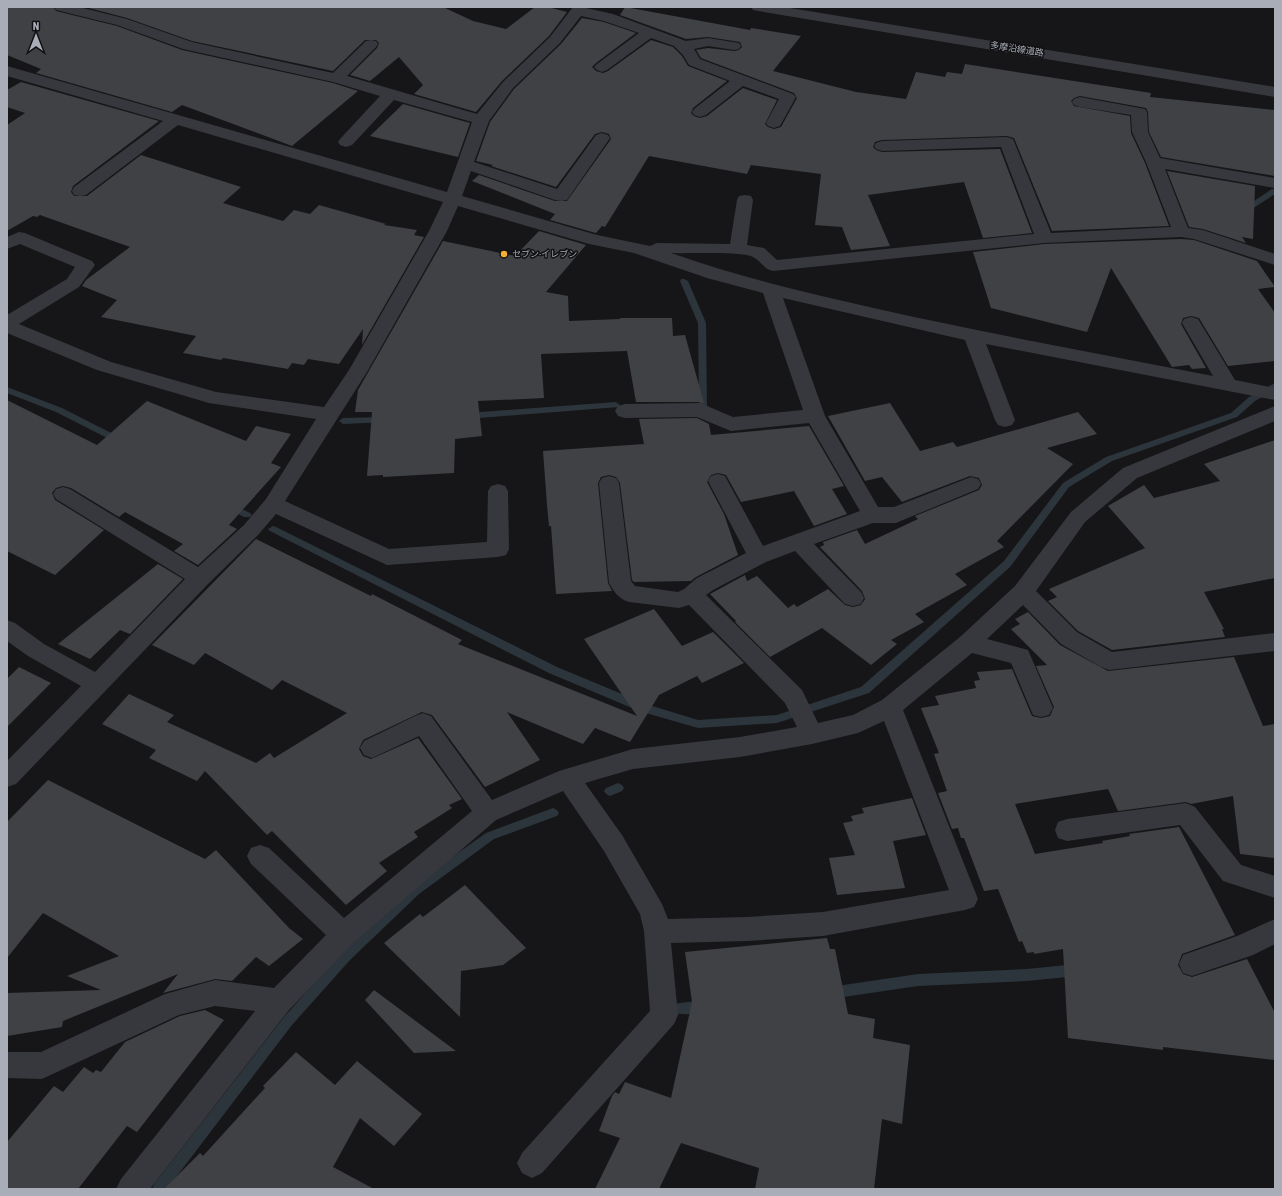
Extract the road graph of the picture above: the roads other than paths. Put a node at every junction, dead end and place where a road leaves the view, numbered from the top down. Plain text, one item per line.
1 (61, 7) edge
2 (758, 7) edge
3 (578, 9) edge
4 (650, 32) junction
5 (371, 44) dead end
6 (682, 46) junction
7 (734, 46) dead end
8 (602, 67) dead end
9 (7, 71) edge
10 (336, 78) junction
11 (742, 80) junction
12 (1275, 92) edge
13 (390, 93) junction
14 (1080, 102) dead end
15 (700, 112) dead end
16 (176, 119) junction
17 (481, 120) junction
18 (774, 123) dead end
19 (602, 138) dead end
20 (346, 142) dead end
21 (882, 146) dead end
22 (1154, 162) junction
23 (465, 164) junction
24 (1275, 182) edge
25 (80, 191) dead end
26 (453, 198) junction
27 (745, 200) dead end
28 (1181, 232) junction
29 (1044, 238) junction
30 (7, 244) edge
31 (638, 248) junction
32 (738, 249) junction
33 (1275, 260) edge
34 (771, 289) junction
35 (1191, 323) dead end
36 (7, 324) edge
37 (973, 336) junction
38 (1228, 385) junction
39 (1275, 394) edge
40 (625, 411) dead end
41 (1275, 413) edge
42 (329, 414) junction
43 (815, 416) junction
44 (1005, 420) dead end
45 (718, 481) dead end
46 (610, 482) dead end
47 (971, 484) dead end
48 (498, 491) dead end
49 (63, 494) dead end
50 (273, 504) junction
51 (872, 515) junction
52 (799, 542) junction
53 (758, 556) junction
54 (200, 578) junction
55 (1023, 592) junction
56 (692, 595) junction
57 (853, 598) dead end
58 (7, 629) edge
59 (1275, 642) edge
60 (968, 644) junction
61 (97, 684) junction
62 (890, 708) junction
63 (1041, 708) dead end
64 (812, 734) junction
65 (372, 748) dead end
66 (7, 778) edge
67 (568, 778) junction
68 (487, 813) junction
69 (1067, 830) dead end
70 (260, 856) dead end
71 (1275, 887) edge
72 (657, 930) junction
73 (1275, 931) edge
74 (344, 935) junction
75 (1192, 964) dead end
76 (279, 1001) junction
77 (7, 1065) edge
78 (532, 1163) dead end
79 (131, 1189) edge

1 - 10 street
2 - 12 street, 多摩沿線道路
3 - 4 street
3 - 17 street
4 - 6 street
4 - 8 street
5 - 10 street
6 - 7 street
6 - 11 street
9 - 16 street
10 - 13 street
11 - 15 street
11 - 18 street
13 - 17 street
13 - 20 street
14 - 22 street
16 - 25 street
16 - 26 street
17 - 23 street
19 - 23 street
21 - 29 street
22 - 24 street
22 - 28 street
23 - 26 street
26 - 31 street
26 - 42 street
27 - 32 street
28 - 29 street
28 - 33 street
29 - 32 street
30 - 36 street
31 - 32 street
31 - 34 street
34 - 37 street
34 - 43 street
35 - 38 street
36 - 42 street
37 - 38 street
37 - 44 street
38 - 39 street
40 - 43 street
41 - 55 street
42 - 50 street
43 - 51 street
45 - 53 street
46 - 56 street
47 - 51 street
48 - 50 street
49 - 54 street
50 - 54 street
51 - 52 street
52 - 53 street
52 - 57 street
53 - 56 street
54 - 61 street
55 - 59 street
55 - 60 street
56 - 64 street
58 - 61 street
60 - 62 street
60 - 63 street
61 - 66 street
62 - 64 street
62 - 72 street
64 - 67 street
65 - 68 street
67 - 68 street
67 - 72 street
68 - 74 street
69 - 71 street
70 - 74 street
72 - 78 street
73 - 75 street
74 - 76 street
76 - 77 street
76 - 79 street

